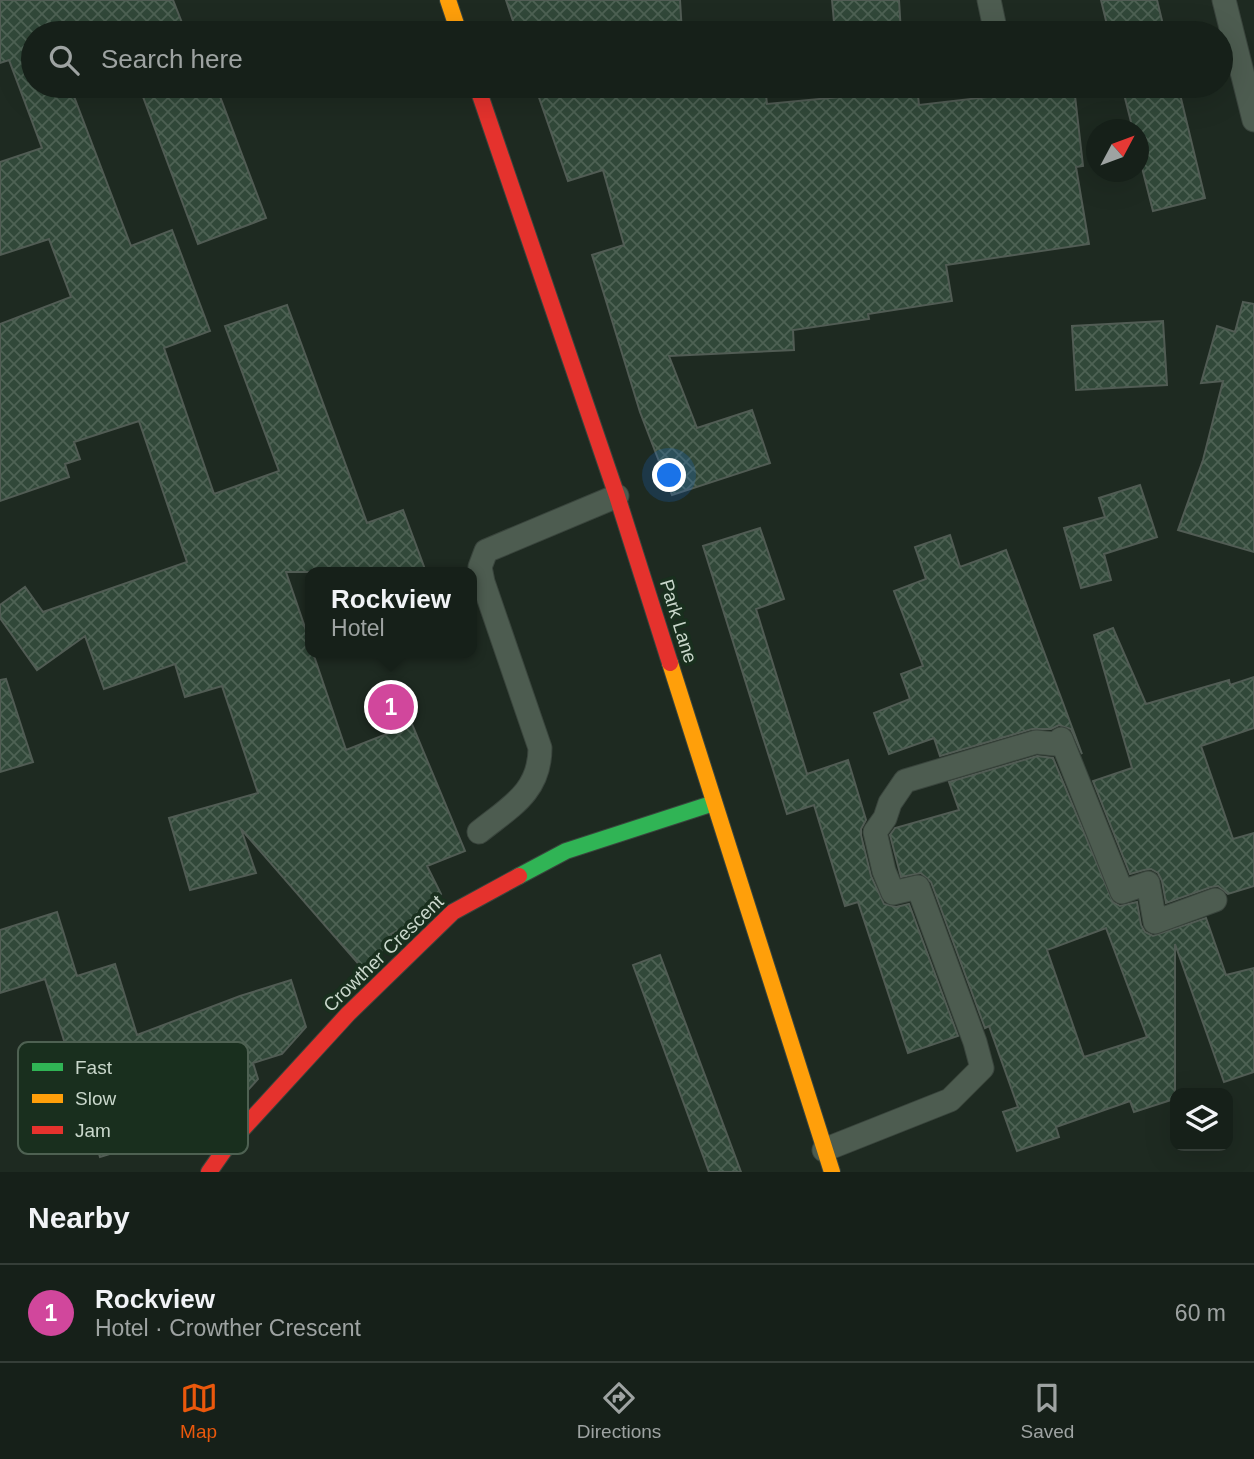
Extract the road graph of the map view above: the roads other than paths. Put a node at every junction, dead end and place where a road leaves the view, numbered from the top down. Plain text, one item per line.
1 (448, 0) edge
2 (989, 0) edge
3 (1224, 0) edge
4 (455, 21) edge
5 (993, 21) edge
6 (1229, 21) edge
7 (1233, 36) edge
8 (481, 98) edge
9 (1254, 120) edge
10 (617, 496) junction
11 (714, 803) junction
12 (479, 832) dead end
13 (1215, 900) dead end
14 (248, 1123) edge
15 (824, 1150) junction
16 (222, 1154) edge
17 (209, 1172) edge
18 (832, 1172) edge

1 - 4 street
2 - 5 lane
3 - 6 lane
7 - 9 lane
8 - 10 street, Park Lane
10 - 11 street, Park Lane
10 - 12 lane
11 - 14 street, Crowther Crescent
11 - 15 street, Park Lane
13 - 15 lane
15 - 18 street, Park Lane
16 - 17 street, Crowther Crescent

